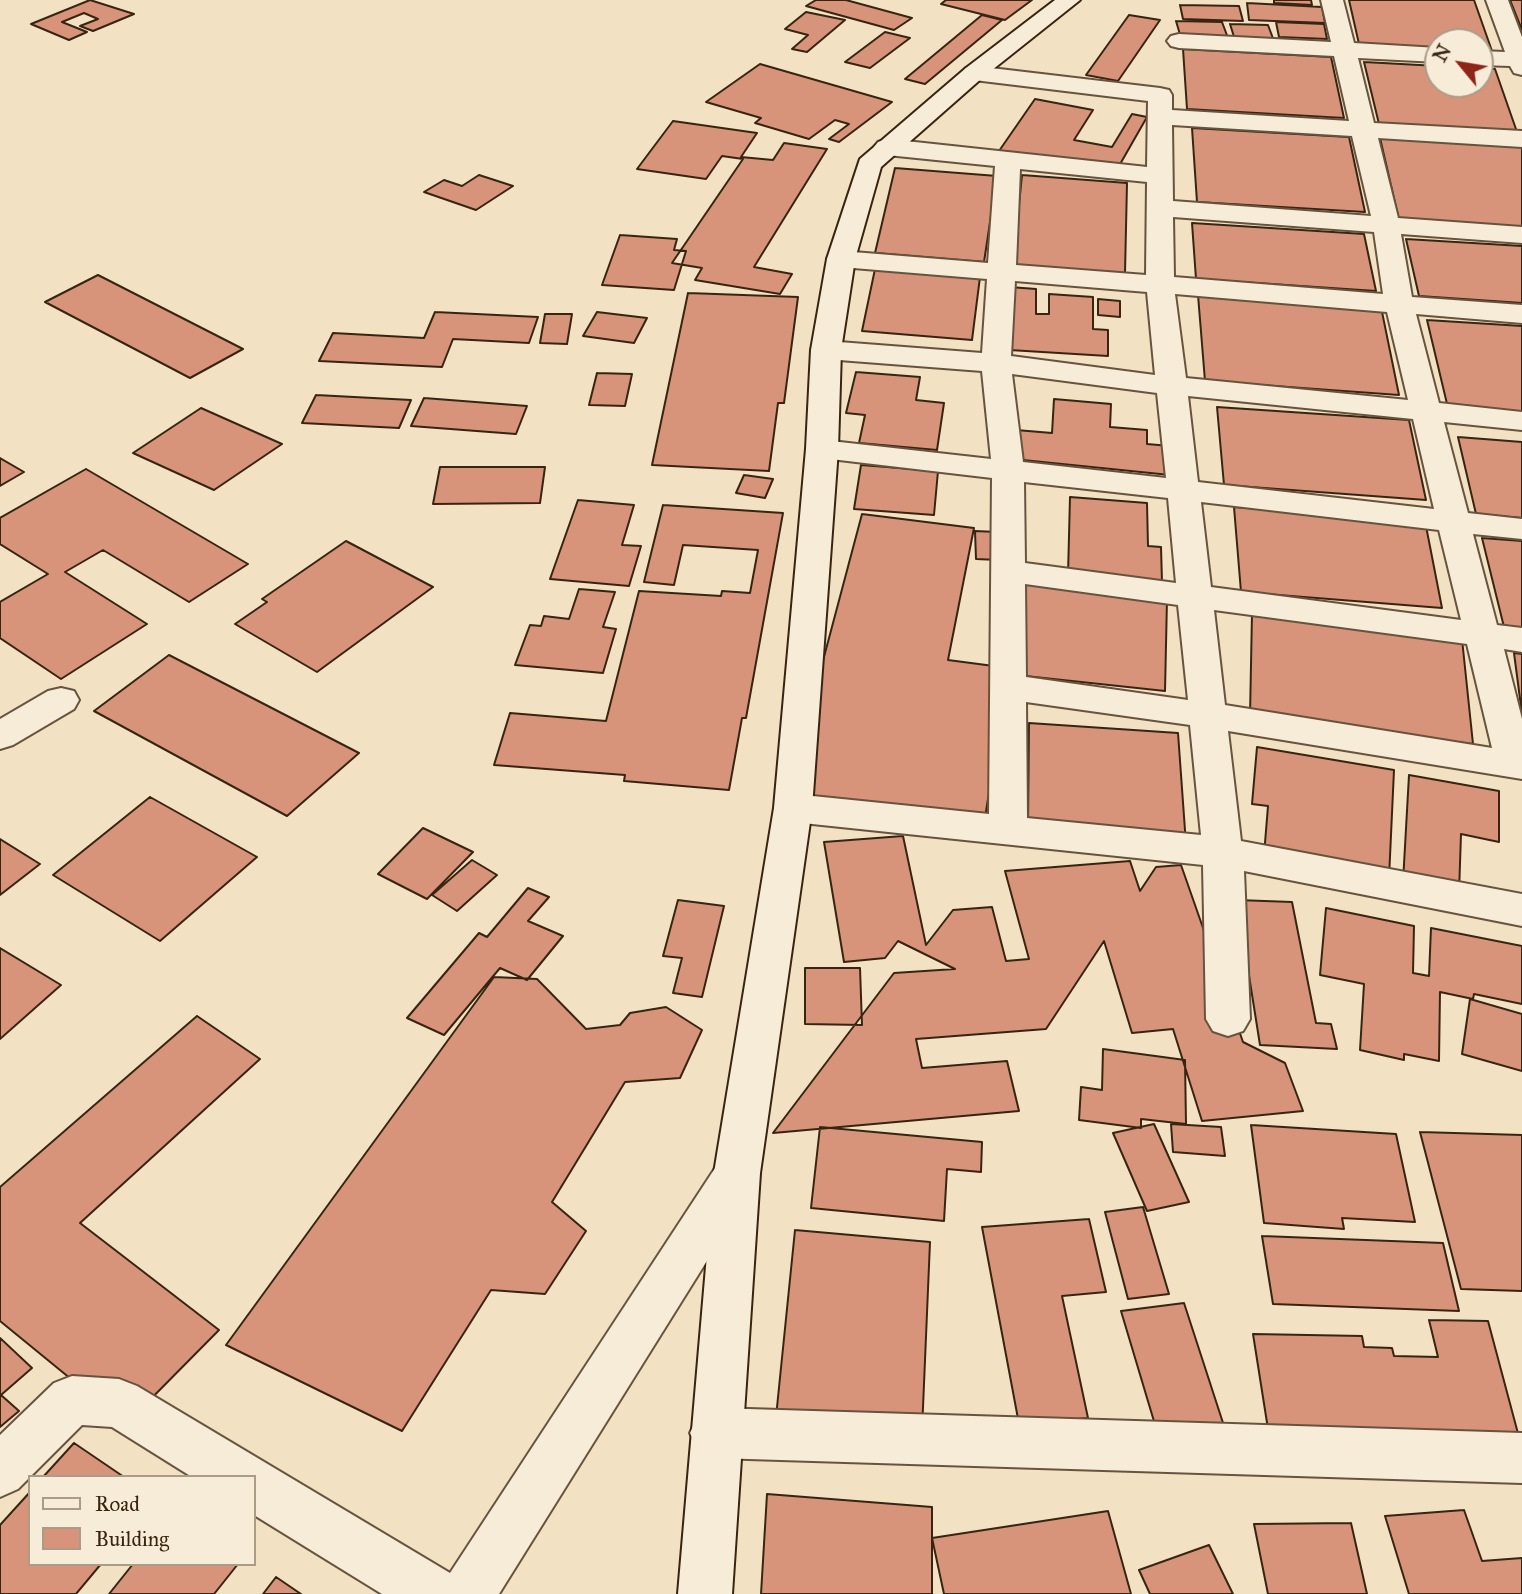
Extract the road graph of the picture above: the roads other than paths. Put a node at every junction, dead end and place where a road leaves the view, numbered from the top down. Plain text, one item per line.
1 (1069, 0) edge
2 (1332, 0) edge
3 (1497, 0) edge
4 (1179, 41) dead end
5 (1344, 49) junction
6 (1424, 54) edge
7 (1494, 60) edge
8 (1521, 63) edge
9 (974, 73) junction
10 (1160, 117) junction
11 (1363, 130) junction
12 (1522, 139) edge
13 (887, 147) junction
14 (1008, 160) junction
15 (1160, 192) junction
16 (1385, 223) junction
17 (1522, 234) edge
18 (841, 258) junction
19 (1002, 270) junction
20 (1160, 282) junction
21 (1399, 304) junction
22 (1522, 314) edge
23 (826, 350) junction
24 (996, 363) junction
25 (1174, 386) junction
26 (1426, 411) junction
27 (1522, 421) edge
28 (822, 449) junction
29 (1008, 469) junction
30 (1184, 490) junction
31 (1452, 521) junction
32 (1522, 528) edge
33 (1008, 571) junction
34 (1194, 597) junction
35 (1483, 635) junction
36 (1522, 640) edge
37 (1008, 687) junction
38 (61, 700) dead end
39 (1208, 715) junction
40 (0, 736) edge
41 (1518, 766) edge
42 (793, 808) junction
43 (1008, 830) junction
44 (1223, 852) junction
45 (1522, 910) edge
46 (1228, 1019) dead end
47 (737, 1173) junction
48 (716, 1433) junction
49 (1522, 1458) edge
50 (0, 1471) edge
51 (237, 1475) edge
52 (256, 1486) edge
53 (433, 1594) edge
54 (468, 1594) edge
55 (705, 1594) edge

1 - 9 street
2 - 5 street
3 - 8 street
4 - 5 street
5 - 6 street
5 - 11 street
7 - 8 street
9 - 10 street
9 - 13 street
10 - 11 street
10 - 15 street
11 - 12 street
11 - 16 street
13 - 14 street
13 - 18 street
14 - 15 street
14 - 19 street
15 - 16 street
15 - 20 street
16 - 17 street
16 - 21 street
18 - 19 street
18 - 23 street
19 - 20 street
19 - 24 street
20 - 21 street
20 - 25 street
21 - 22 street
21 - 26 street
23 - 24 street
23 - 28 street
24 - 25 street
24 - 29 street
25 - 26 street
25 - 30 street
26 - 27 street
26 - 31 street
28 - 29 street
28 - 42 street
29 - 30 street
29 - 33 street
30 - 31 street
30 - 34 street
31 - 32 street
31 - 35 street
33 - 34 street
33 - 37 street
34 - 35 street
34 - 39 street
35 - 36 street
35 - 41 street
37 - 39 street
37 - 43 street
38 - 40 street
39 - 41 street
39 - 44 street
42 - 43 street
42 - 47 street
43 - 44 street
44 - 45 street
44 - 46 street
47 - 48 street
47 - 54 street
48 - 49 street
48 - 55 street
50 - 51 street
52 - 53 street

